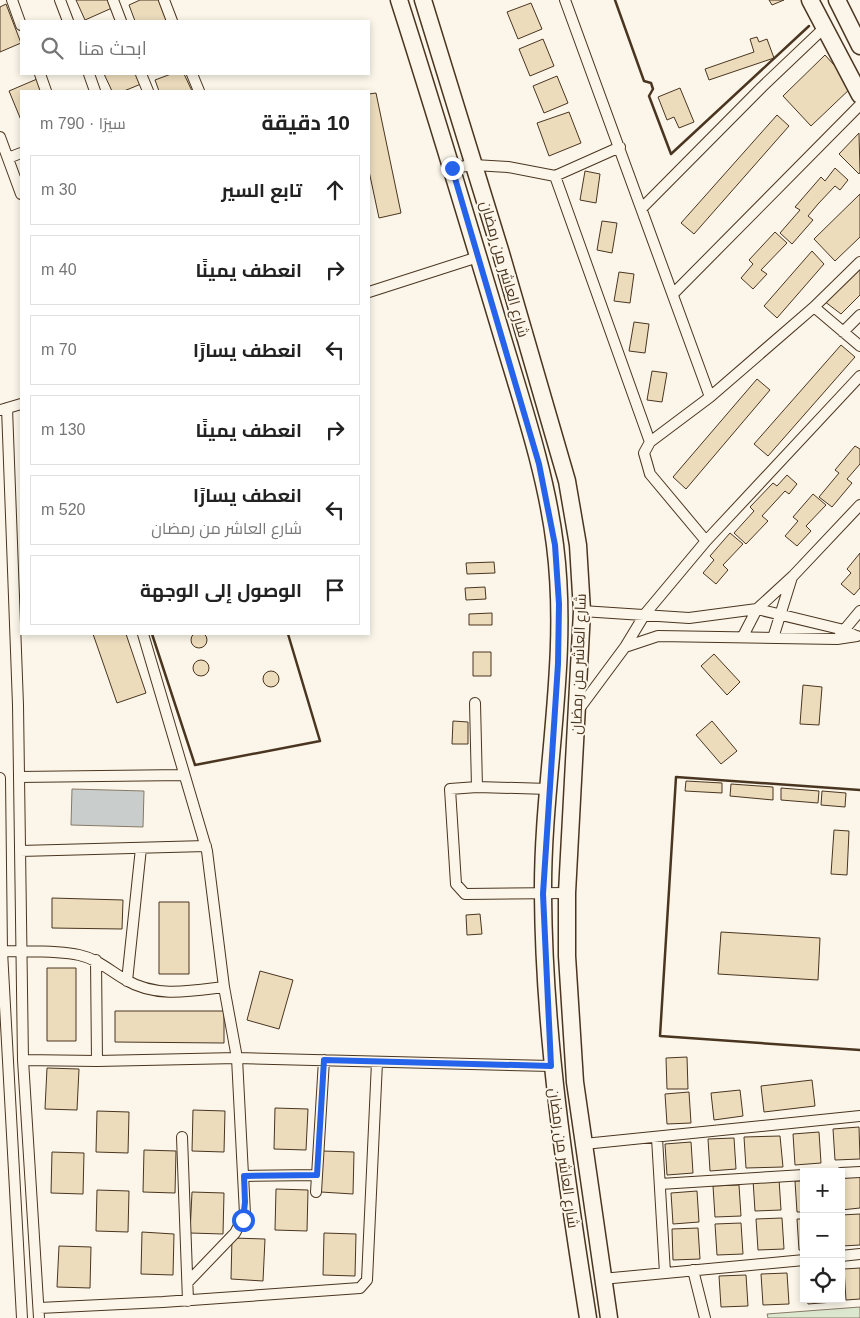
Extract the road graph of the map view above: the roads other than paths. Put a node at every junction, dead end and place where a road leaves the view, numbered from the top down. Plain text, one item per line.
1 (12, 0) edge
2 (60, 0) edge
3 (113, 0) edge
4 (164, 0) edge
5 (399, 0) edge
6 (423, 0) edge
7 (565, 0) edge
8 (810, 0) edge
9 (837, 0) edge
10 (68, 20) edge
11 (121, 20) edge
12 (172, 20) edge
13 (20, 22) edge
14 (824, 28) junction
15 (860, 46) edge
16 (40, 75) edge
17 (89, 75) edge
18 (141, 75) edge
19 (192, 75) edge
20 (46, 90) edge
21 (95, 90) edge
22 (148, 90) edge
23 (199, 90) edge
24 (860, 95) edge
25 (860, 105) edge
26 (0, 137) edge
27 (620, 146) junction
28 (20, 153) edge
29 (8, 158) junction
30 (474, 165) junction
31 (452, 168) junction
32 (555, 176) junction
33 (20, 191) edge
34 (642, 208) junction
35 (478, 257) junction
36 (860, 262) edge
37 (370, 292) edge
38 (673, 294) junction
39 (814, 307) junction
40 (860, 314) edge
41 (843, 332) junction
42 (860, 346) edge
43 (860, 376) edge
44 (710, 398) junction
45 (20, 404) edge
46 (3, 410) edge
47 (650, 442) junction
48 (860, 505) edge
49 (706, 541) junction
50 (793, 576) junction
51 (18, 596) edge
52 (757, 609) junction
53 (582, 611) junction
54 (860, 611) edge
55 (645, 614) junction
56 (780, 614) junction
57 (844, 630) junction
58 (143, 635) edge
59 (743, 636) junction
60 (858, 636) edge
61 (773, 638) junction
62 (837, 639) junction
63 (625, 647) junction
64 (475, 703) dead end
65 (577, 712) junction
66 (184, 775) junction
67 (19, 777) junction
68 (0, 778) edge
69 (477, 787) junction
70 (549, 789) junction
71 (206, 846) junction
72 (141, 848) junction
73 (20, 851) junction
74 (567, 893) junction
75 (543, 894) junction
76 (2, 951) junction
77 (20, 952) junction
78 (96, 960) junction
79 (127, 981) junction
80 (224, 987) junction
81 (236, 1058) junction
82 (23, 1060) junction
83 (324, 1060) junction
84 (97, 1061) junction
85 (377, 1062) junction
86 (551, 1066) junction
87 (860, 1116) edge
88 (182, 1136) dead end
89 (658, 1138) junction
90 (584, 1144) junction
91 (860, 1172) edge
92 (845, 1173) edge
93 (317, 1175) junction
94 (800, 1175) edge
95 (244, 1176) junction
96 (660, 1184) junction
97 (316, 1192) dead end
98 (860, 1254) edge
99 (845, 1256) edge
100 (800, 1260) edge
101 (693, 1270) junction
102 (665, 1273) junction
103 (602, 1279) junction
104 (188, 1282) junction
105 (188, 1300) junction
106 (39, 1313) edge
107 (22, 1318) edge
108 (588, 1318) edge
109 (609, 1318) edge
110 (705, 1318) edge

1 - 13 street
2 - 10 street
3 - 11 street
4 - 12 street
5 - 31 main road, شارع العاشر من رمضان
6 - 30 main road, شارع العاشر من رمضان
7 - 27 street
8 - 14 main road
9 - 15 main road
14 - 24 main road
14 - 34 street
16 - 20 street
17 - 21 street
18 - 22 street
19 - 23 street
25 - 38 street
26 - 29 street
27 - 32 street
27 - 34 street
28 - 29 street
29 - 33 street
30 - 31 street
30 - 32 street
30 - 53 main road, شارع العاشر من رمضان
31 - 35 main road, شارع العاشر من رمضان
32 - 47 street
34 - 38 street
35 - 37 street
35 - 70 main road, شارع العاشر من رمضان
36 - 39 street
38 - 44 street
39 - 41 street
39 - 44 street
40 - 41 street
41 - 42 street
43 - 49 street
44 - 47 street
45 - 46 street
46 - 51 street
47 - 49 street
48 - 50 street
49 - 55 street
50 - 52 street
50 - 56 street
51 - 67 street
52 - 55 street
52 - 56 street
52 - 59 street
53 - 55 street
53 - 65 main road, شارع العاشر من رمضان
54 - 57 street
55 - 63 street
56 - 57 street
56 - 61 street
57 - 60 street
57 - 62 street
58 - 66 street
59 - 61 street
59 - 63 street
60 - 62 street
61 - 62 street
63 - 65 street
64 - 69 street
65 - 74 main road, شارع العاشر من رمضان
66 - 67 street
66 - 71 street
67 - 73 street
68 - 76 street
69 - 70 street
69 - 75 street
70 - 75 main road, شارع العاشر من رمضان
71 - 72 street
71 - 80 street
72 - 73 street
72 - 79 street
73 - 77 street
74 - 75 street
74 - 90 main road, شارع العاشر من رمضان
75 - 86 main road, شارع العاشر من رمضان
76 - 77 street
76 - 107 street
77 - 78 street
77 - 82 street
78 - 79 street
78 - 84 street
79 - 80 street
80 - 81 street
81 - 83 street
81 - 84 street
81 - 95 street
82 - 84 street
82 - 106 street
83 - 85 street
83 - 93 street
85 - 86 street
85 - 105 street
86 - 108 main road, شارع العاشر من رمضان
87 - 89 street
88 - 104 street
89 - 90 street
89 - 96 street
90 - 103 main road, شارع العاشر من رمضان
91 - 92 street
93 - 95 street
93 - 97 street
94 - 96 street
95 - 104 street
96 - 102 street
98 - 99 street
100 - 101 street
101 - 102 street
101 - 110 street
102 - 103 street
103 - 109 main road, شارع العاشر من رمضان
104 - 105 street
105 - 106 street

